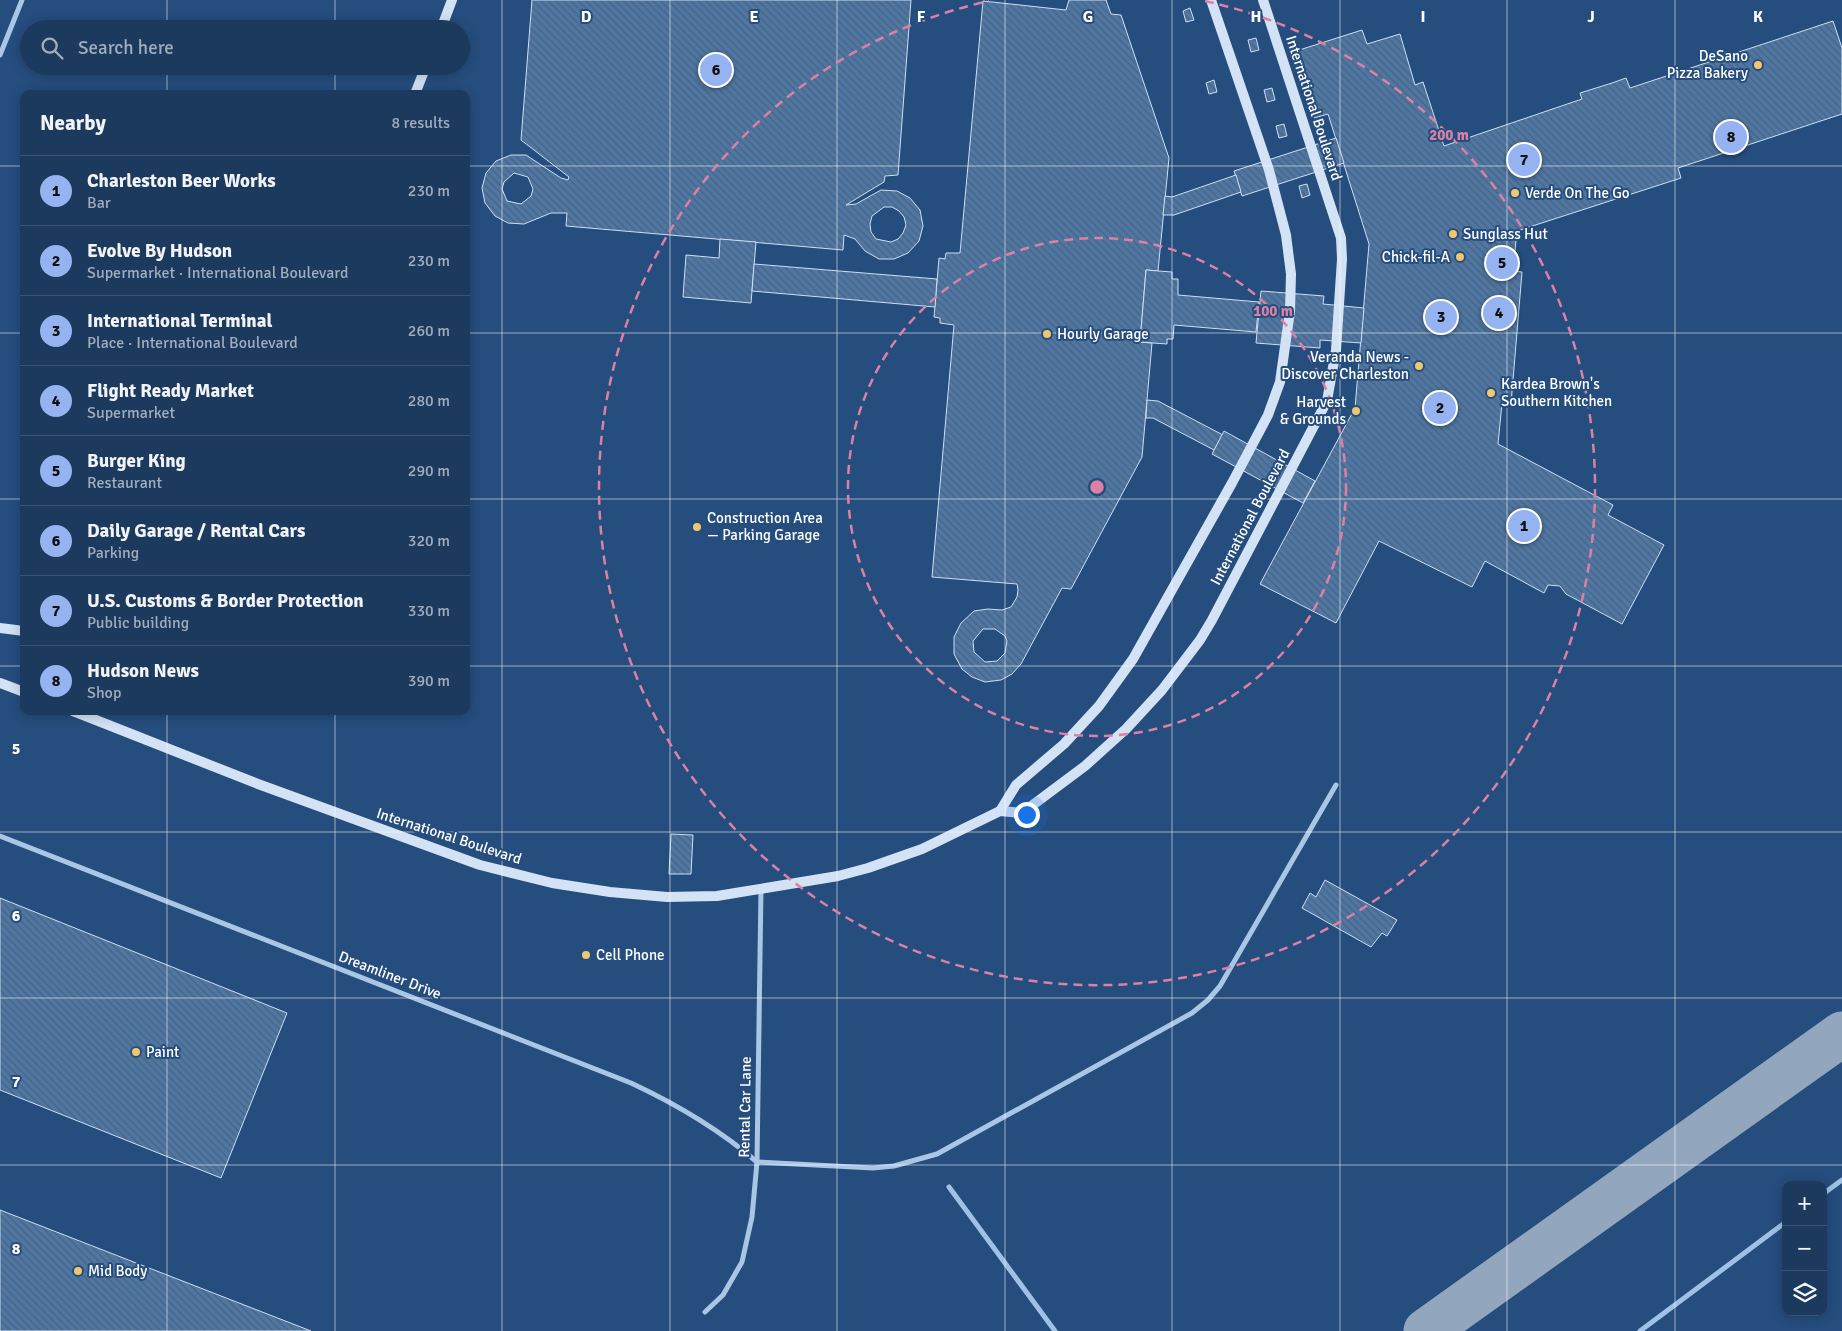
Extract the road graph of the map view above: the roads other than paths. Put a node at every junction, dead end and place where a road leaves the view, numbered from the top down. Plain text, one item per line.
1 (22, 0) edge
2 (452, 0) edge
3 (1211, 0) edge
4 (1263, 0) edge
5 (444, 20) edge
6 (0, 55) edge
7 (422, 75) edge
8 (417, 90) edge
9 (0, 628) edge
10 (20, 630) edge
11 (0, 683) edge
12 (20, 690) edge
13 (82, 715) edge
14 (1336, 785) dead end
15 (1000, 811) junction
16 (0, 836) edge
17 (761, 888) junction
18 (757, 1162) junction
19 (705, 1312) dead end

1 - 6 street
2 - 5 main road
3 - 15 main road
4 - 15 main road, International Boulevard
7 - 8 main road
9 - 10 main road
11 - 12 main road
13 - 17 main road, International Boulevard
14 - 18 street
15 - 17 main road, International Boulevard
16 - 18 street, Dreamliner Drive
17 - 18 street, Rental Car Lane
18 - 19 street, Rental Car Lane

